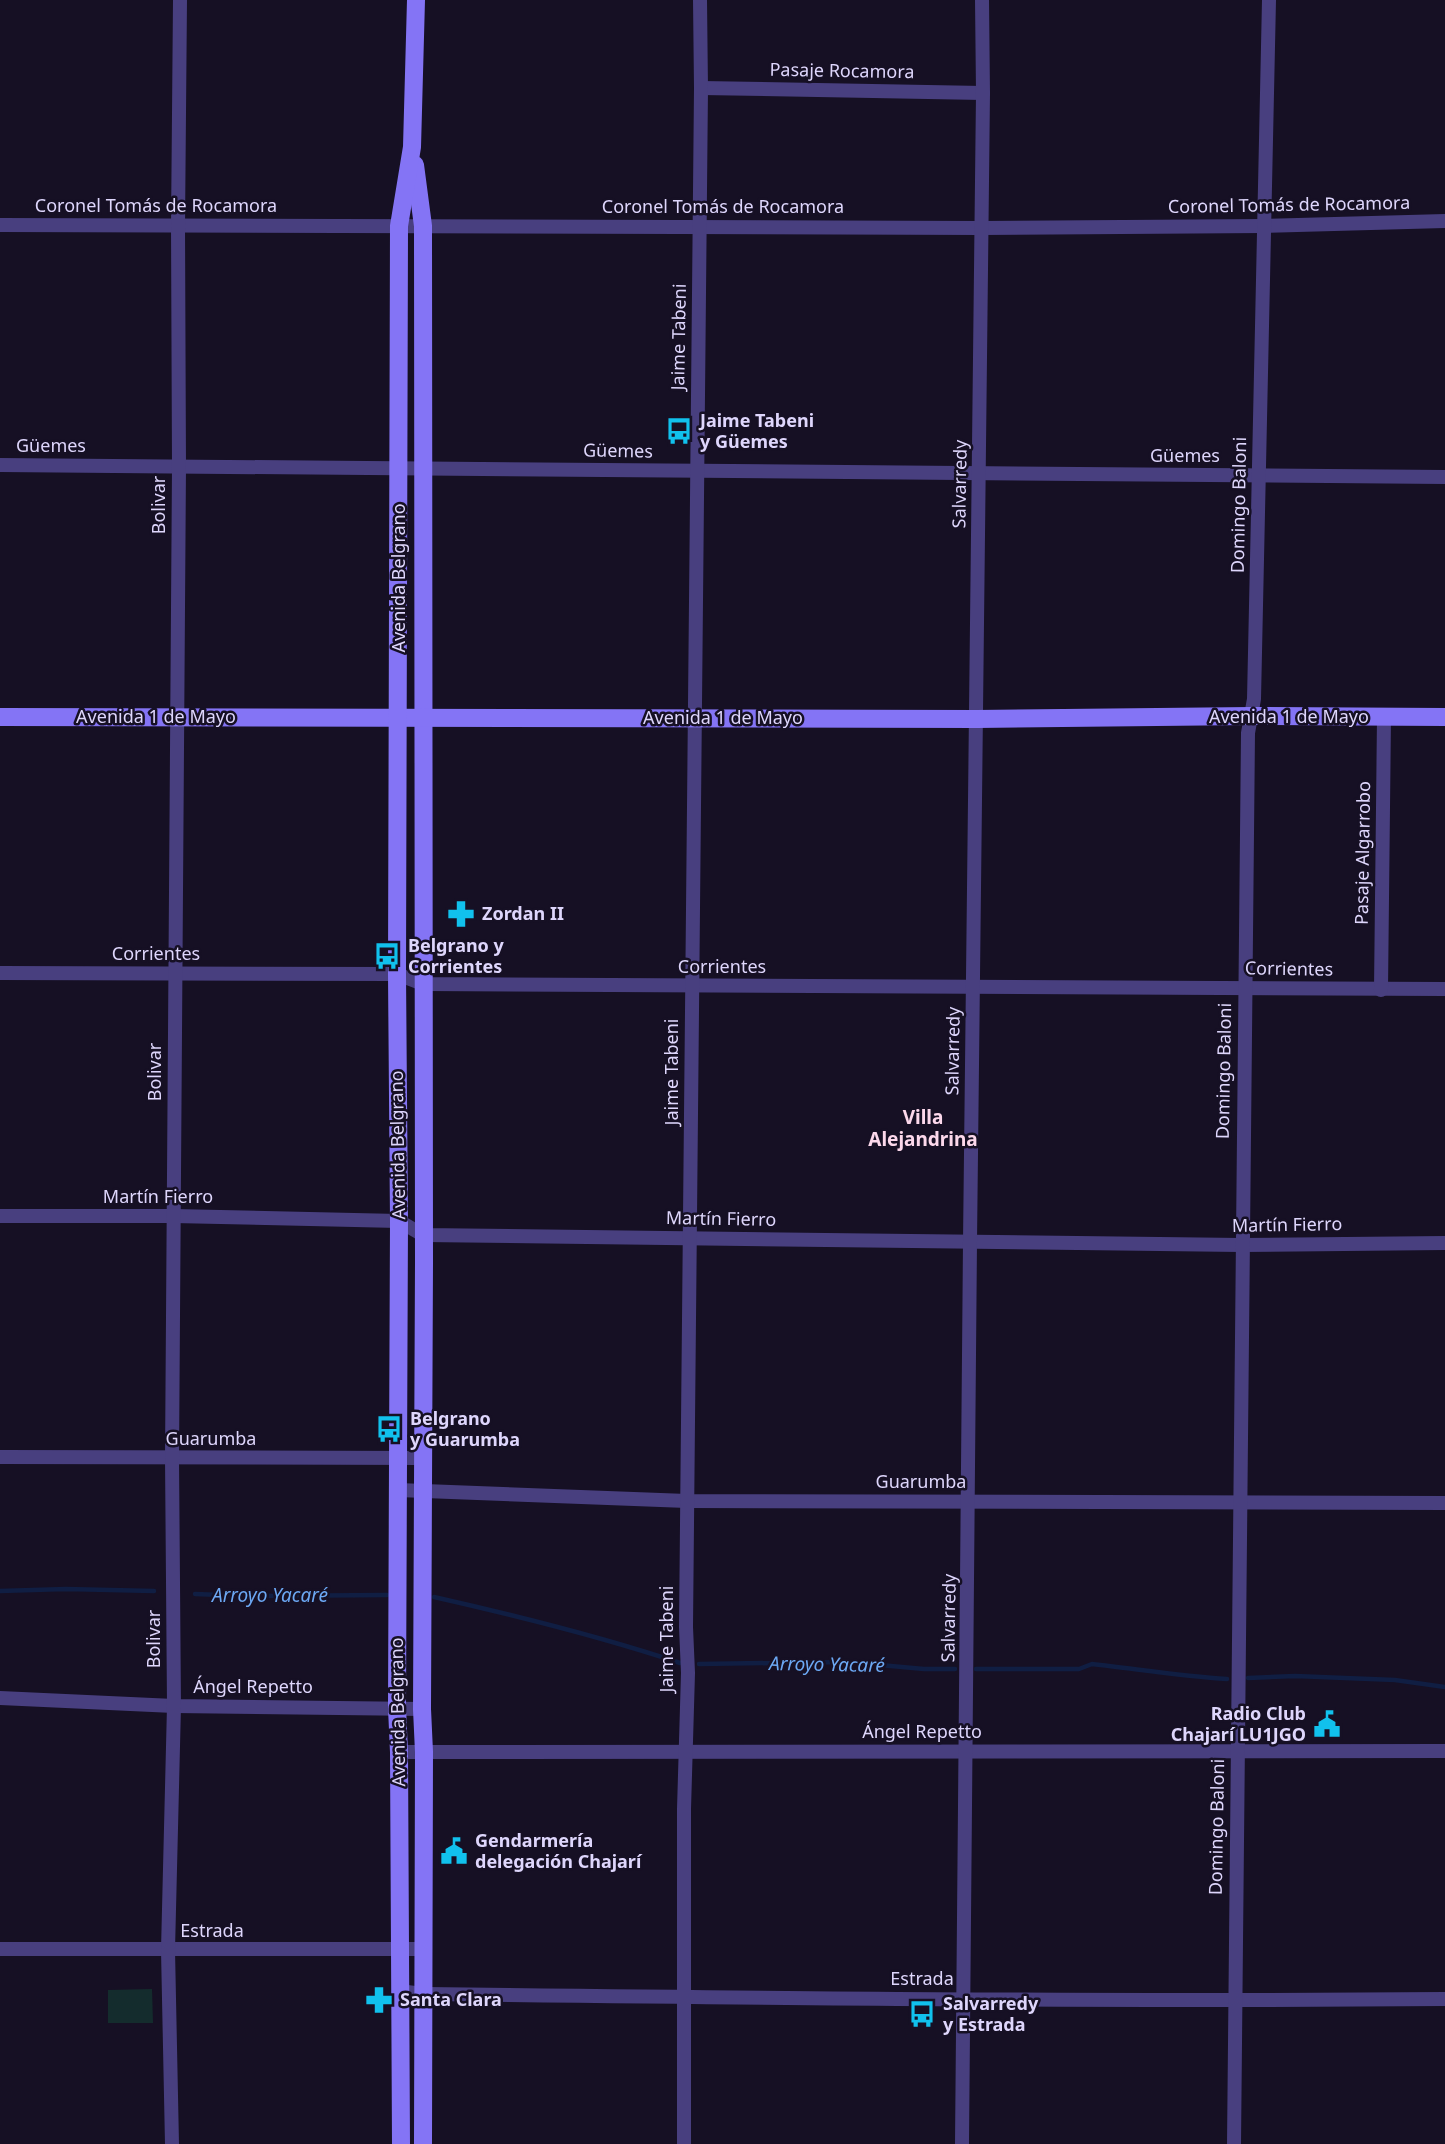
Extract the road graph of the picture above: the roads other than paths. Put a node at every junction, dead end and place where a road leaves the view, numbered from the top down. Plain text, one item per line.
1 (180, 0) edge
2 (416, 0) edge
3 (700, 0) edge
4 (982, 0) edge
5 (1269, 0) edge
6 (701, 88) junction
7 (983, 93) junction
8 (412, 147) junction
9 (1445, 221) edge
10 (0, 225) edge
11 (178, 226) junction
12 (400, 226) junction
13 (423, 226) junction
14 (1264, 226) junction
15 (700, 227) junction
16 (982, 228) junction
17 (0, 465) edge
18 (179, 467) junction
19 (423, 469) junction
20 (399, 470) junction
21 (697, 471) junction
22 (979, 474) junction
23 (1259, 475) junction
24 (1445, 477) edge
25 (1251, 716) junction
26 (0, 717) edge
27 (177, 717) junction
28 (424, 717) junction
29 (1384, 717) junction
30 (1445, 717) edge
31 (398, 718) junction
32 (695, 718) junction
33 (977, 719) junction
34 (0, 973) edge
35 (175, 974) junction
36 (397, 974) junction
37 (423, 984) junction
38 (692, 986) junction
39 (973, 986) junction
40 (1244, 988) junction
41 (1445, 989) edge
42 (1381, 990) junction
43 (0, 1216) edge
44 (173, 1216) junction
45 (399, 1220) junction
46 (423, 1235) junction
47 (690, 1238) junction
48 (970, 1242) junction
49 (1445, 1243) edge
50 (1241, 1245) junction
51 (0, 1457) edge
52 (172, 1458) junction
53 (423, 1458) junction
54 (397, 1459) junction
55 (398, 1490) junction
56 (422, 1490) junction
57 (687, 1501) junction
58 (969, 1502) junction
59 (1240, 1502) junction
60 (1445, 1503) edge
61 (0, 1698) edge
62 (174, 1706) junction
63 (397, 1708) junction
64 (422, 1709) junction
65 (1445, 1751) edge
66 (399, 1752) junction
67 (424, 1752) junction
68 (684, 1752) junction
69 (967, 1752) junction
70 (1237, 1752) junction
71 (0, 1949) edge
72 (424, 1949) junction
73 (168, 1950) junction
74 (400, 1950) junction
75 (399, 1991) junction
76 (423, 1994) junction
77 (683, 1997) junction
78 (963, 1999) junction
79 (1445, 1999) edge
80 (1235, 2001) junction
81 (172, 2144) edge
82 (401, 2144) edge
83 (423, 2144) edge
84 (684, 2144) edge
85 (962, 2144) edge
86 (1234, 2144) edge

1 - 11 street, Bolivar
2 - 8 main road, Avenida Belgrano
3 - 6 street, Jaime Tabeni
4 - 7 street, Salvarredy
5 - 14 street, Domingo Baloni
6 - 7 street, Pasaje Rocamora
6 - 15 street, Jaime Tabeni
7 - 16 street, Salvarredy
8 - 12 main road, Avenida Belgrano
8 - 13 main road, Avenida Belgrano
9 - 14 street, Coronel Tomás de Rocamora
10 - 11 street, Coronel Tomás de Rocamora
11 - 12 street, Coronel Tomás de Rocamora
11 - 18 street, Bolivar
12 - 13 street, Coronel Tomás de Rocamora
12 - 20 main road, Avenida Belgrano
13 - 15 street, Coronel Tomás de Rocamora
13 - 19 main road, Avenida Belgrano
14 - 16 street, Coronel Tomás de Rocamora
14 - 23 street, Domingo Baloni
15 - 16 street, Coronel Tomás de Rocamora
15 - 21 street, Jaime Tabeni
16 - 22 street, Salvarredy
17 - 18 street, Güemes
18 - 20 street, Güemes
18 - 27 street, Bolivar
19 - 20 street, Güemes
19 - 21 street, Güemes
19 - 28 main road, Avenida Belgrano
20 - 31 main road, Avenida Belgrano
21 - 22 street, Güemes
21 - 32 street, Jaime Tabeni
22 - 23 street, Güemes
22 - 33 street, Salvarredy
23 - 24 street, Güemes
23 - 25 street, Domingo Baloni
25 - 29 main road, Avenida 1 de Mayo
25 - 33 main road, Avenida 1 de Mayo
25 - 40 street, Domingo Baloni
26 - 27 main road, Avenida 1 de Mayo
27 - 31 main road, Avenida 1 de Mayo
27 - 35 street, Bolivar
28 - 31 main road, Avenida 1 de Mayo
28 - 32 main road, Avenida 1 de Mayo
28 - 37 main road, Avenida Belgrano
29 - 30 main road, Avenida 1 de Mayo
29 - 42 street, Pasaje Algarrobo
31 - 36 main road, Avenida Belgrano
32 - 33 main road, Avenida 1 de Mayo
32 - 38 street, Jaime Tabeni
33 - 39 street, Salvarredy
34 - 35 street, Corrientes
35 - 36 street, Corrientes
35 - 44 street, Bolivar
36 - 37 street, Corrientes
36 - 45 main road, Avenida Belgrano
37 - 38 street, Corrientes
37 - 46 main road, Avenida Belgrano
38 - 39 street, Corrientes
38 - 47 street, Jaime Tabeni
39 - 40 street, Corrientes
39 - 48 street, Salvarredy
40 - 42 street, Corrientes
40 - 50 street, Domingo Baloni
41 - 42 street, Corrientes
43 - 44 street, Martín Fierro
44 - 45 street, Martín Fierro
44 - 52 street, Bolivar
45 - 46 street
45 - 54 main road, Avenida Belgrano
46 - 47 street, Martín Fierro
46 - 53 main road, Avenida Belgrano
47 - 48 street, Martín Fierro
47 - 57 street, Jaime Tabeni
48 - 50 street, Martín Fierro
48 - 58 street, Salvarredy
49 - 50 street, Martín Fierro
50 - 59 street, Domingo Baloni
51 - 52 street, Guarumba
52 - 54 street, Guarumba
52 - 62 street, Bolivar
53 - 54 street, Guarumba
53 - 56 main road, Avenida Belgrano
54 - 55 main road, Avenida Belgrano
55 - 56 street, Guarumba
55 - 63 main road, Avenida Belgrano
56 - 57 street, Guarumba
56 - 64 main road, Avenida Belgrano
57 - 58 street, Guarumba
57 - 68 street, Jaime Tabeni
58 - 59 street, Guarumba
58 - 69 street, Salvarredy
59 - 60 street, Guarumba
59 - 70 street, Domingo Baloni
61 - 62 street, Ángel Repetto
62 - 63 street, Ángel Repetto
62 - 73 street, Bolivar
63 - 64 street, Ángel Repetto
63 - 66 main road, Avenida Belgrano
64 - 67 main road, Avenida Belgrano
65 - 70 street, Ángel Repetto
66 - 67 street, Ángel Repetto
66 - 74 main road, Avenida Belgrano
67 - 68 street, Ángel Repetto
67 - 72 main road, Avenida Belgrano
68 - 69 street, Ángel Repetto
68 - 77 street, Jaime Tabeni
69 - 70 street, Ángel Repetto
69 - 78 street, Salvarredy
70 - 80 street, Domingo Baloni
71 - 73 street, Estrada
72 - 74 street, Estrada
72 - 76 main road, Avenida Belgrano
73 - 74 street, Estrada
73 - 81 street, Bolivar
74 - 75 main road, Avenida Belgrano
75 - 76 street, Estrada
75 - 82 main road, Avenida Belgrano
76 - 77 street, Estrada
76 - 83 main road, Avenida Belgrano
77 - 78 street, Estrada
77 - 84 street, Jaime Tabeni
78 - 80 street, Estrada
78 - 85 street, Salvarredy
79 - 80 street, Estrada
80 - 86 street, Domingo Baloni

